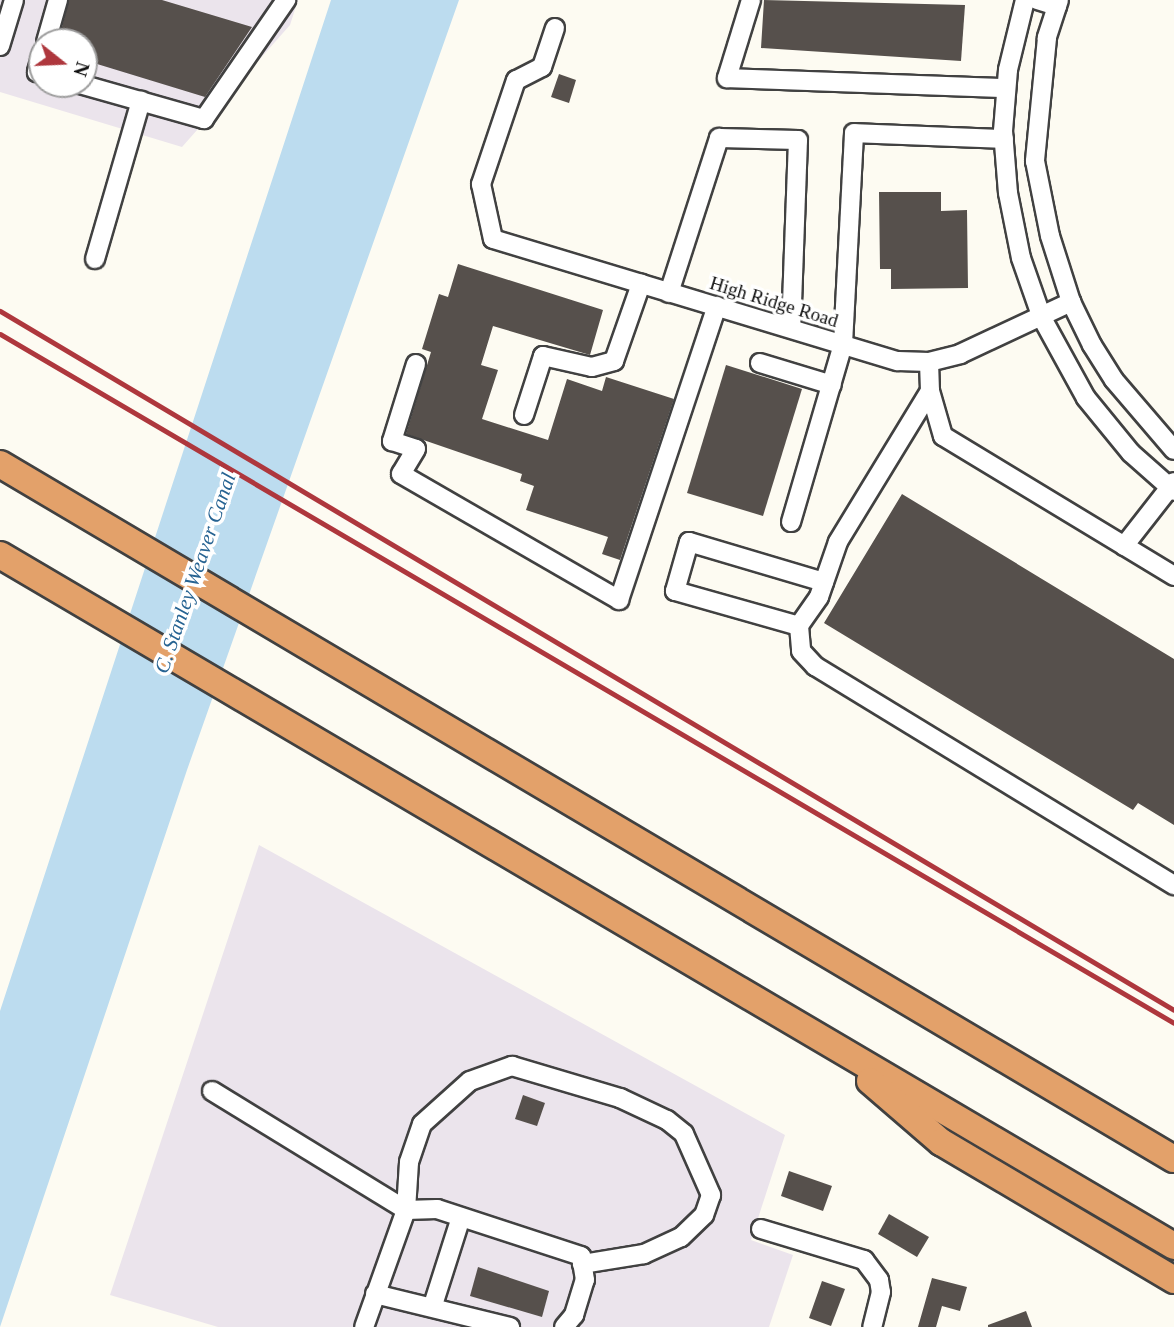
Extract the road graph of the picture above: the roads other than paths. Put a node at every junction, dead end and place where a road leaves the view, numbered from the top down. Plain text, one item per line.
1 (14, 0) edge
2 (58, 0) edge
3 (751, 0) edge
4 (1025, 0) edge
5 (1037, 0) edge
6 (282, 1) edge
7 (1058, 3) edge
8 (50, 28) edge
9 (555, 28) dead end
10 (0, 46) edge
11 (1006, 88) junction
12 (98, 89) edge
13 (141, 102) junction
14 (1004, 139) junction
15 (95, 259) dead end
16 (641, 284) junction
17 (669, 292) junction
18 (1071, 302) junction
19 (717, 306) junction
20 (1042, 318) junction
21 (791, 328) junction
22 (843, 345) junction
23 (929, 362) junction
24 (760, 363) dead end
25 (416, 364) dead end
26 (832, 385) junction
27 (930, 391) junction
28 (524, 415) dead end
29 (1174, 450) edge
30 (0, 464) edge
31 (1172, 487) edge
32 (791, 522) dead end
33 (1124, 546) junction
34 (0, 555) edge
35 (1174, 576) edge
36 (824, 582) junction
37 (799, 626) junction
38 (1174, 884) edge
39 (815, 1035) junction
40 (212, 1091) dead end
41 (1174, 1159) edge
42 (406, 1210) junction
43 (461, 1217) junction
44 (761, 1229) dead end
45 (1174, 1246) edge
46 (583, 1264) junction
47 (1174, 1280) edge
48 (375, 1294) junction
49 (433, 1305) junction
50 (364, 1327) edge
51 (510, 1327) edge
52 (564, 1327) edge
53 (872, 1327) edge

1 - 10 street
2 - 8 street
3 - 11 street
4 - 11 street
5 - 7 street
6 - 13 street
7 - 18 street
9 - 16 street, High Ridge Road
11 - 14 street
12 - 13 street
13 - 15 street
14 - 20 street
14 - 22 street
16 - 17 street, High Ridge Road
16 - 28 street
17 - 19 street, High Ridge Road
17 - 21 street
18 - 20 street, High Ridge Road
18 - 29 street
19 - 21 street, High Ridge Road
19 - 25 street
20 - 23 street, High Ridge Road
20 - 31 street
21 - 22 street, High Ridge Road
22 - 23 street, High Ridge Road
22 - 26 street
23 - 27 street
24 - 26 street
26 - 32 street
27 - 33 street
27 - 36 street
30 - 41 highway
31 - 33 street
33 - 35 street
34 - 39 highway
36 - 37 street
36 - 37 street
37 - 38 street
39 - 45 highway
39 - 47 highway
40 - 42 street
42 - 43 street
42 - 46 street
42 - 48 street
43 - 46 street
43 - 49 street
44 - 53 street
46 - 52 street
48 - 49 street
48 - 50 street
49 - 51 street

